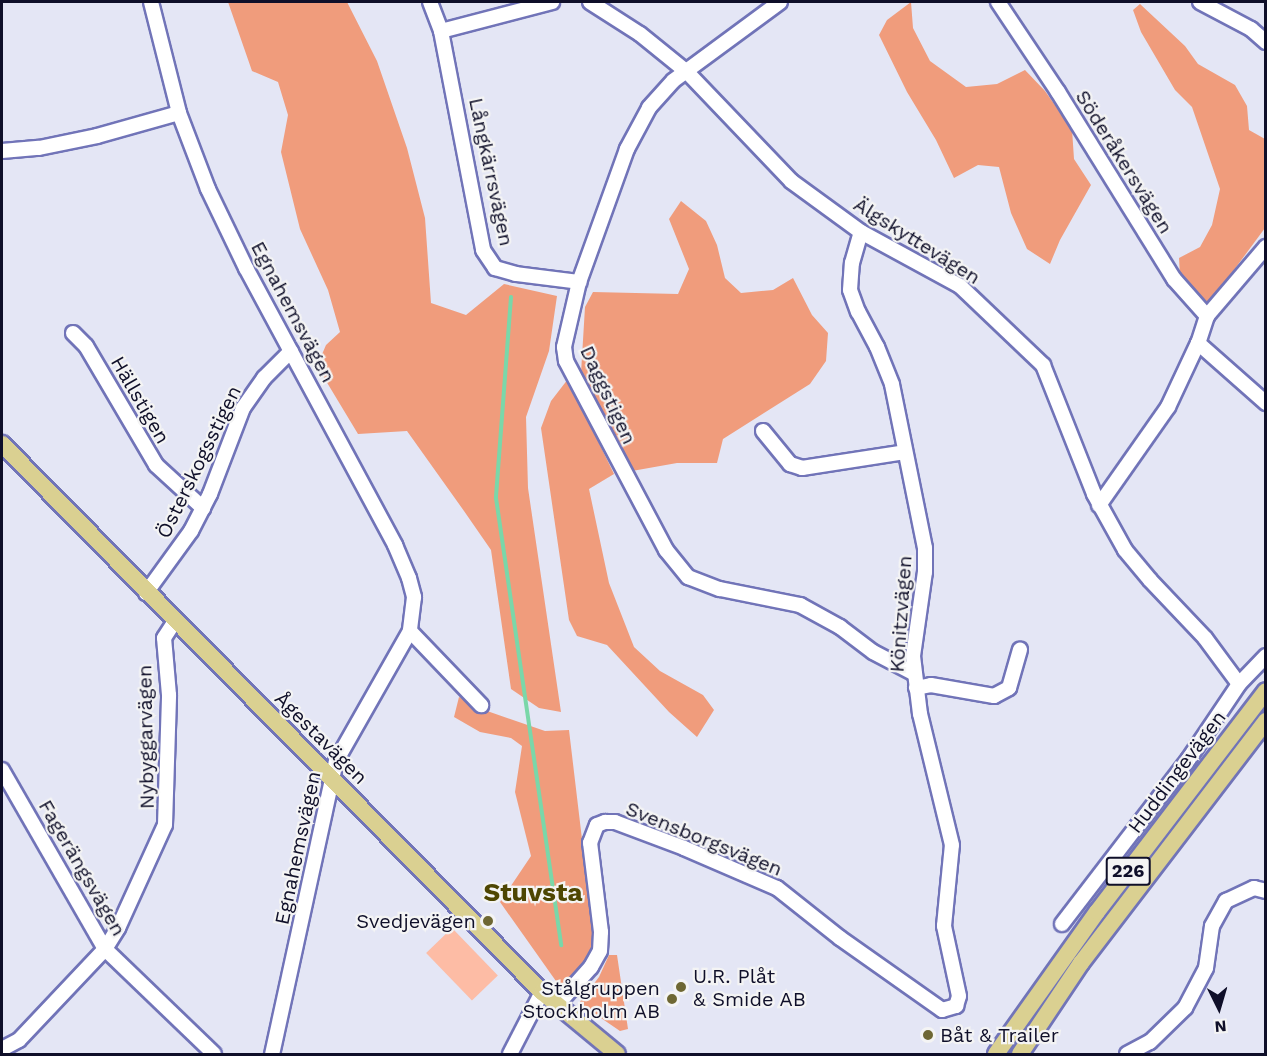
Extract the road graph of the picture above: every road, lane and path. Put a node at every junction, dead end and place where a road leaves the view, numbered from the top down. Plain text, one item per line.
1 (151, 2) edge
2 (430, 2) edge
3 (552, 2) edge
4 (590, 2) edge
5 (780, 2) edge
6 (998, 2) edge
7 (1200, 2) edge
8 (441, 31) junction
9 (1266, 42) edge
10 (687, 72) junction
11 (179, 113) junction
12 (2, 151) edge
13 (861, 232) junction
14 (1266, 247) edge
15 (579, 282) junction
16 (1207, 316) junction
17 (73, 333) dead end
18 (1198, 343) junction
19 (291, 351) junction
20 (1266, 404) edge
21 (762, 431) dead end
22 (2, 444) edge
23 (905, 452) junction
24 (1100, 505) junction
25 (203, 508) junction
26 (146, 592) junction
27 (175, 621) junction
28 (410, 632) junction
29 (1020, 650) dead end
30 (1266, 656) edge
31 (915, 681) junction
32 (1239, 684) junction
33 (1266, 691) edge
34 (481, 705) dead end
35 (1266, 721) edge
36 (2, 770) edge
37 (334, 782) junction
38 (1266, 891) edge
39 (1062, 924) dead end
40 (105, 949) junction
41 (542, 992) junction
42 (557, 1005) junction
43 (956, 1006) joint
44 (2, 1049) edge
45 (214, 1054) edge
46 (272, 1054) edge
47 (510, 1054) edge
48 (617, 1054) edge
49 (996, 1054) edge
50 (1020, 1054) edge
51 (1127, 1054) edge

1 - 11 street, Egnahemsvägen
2 - 8 street, Långkärrsvägen
3 - 8 street
4 - 10 street, Älgskyttevägen
5 - 10 street, Daggstigen
6 - 16 street, Söderåkersvägen
7 - 9 street
8 - 15 street, Långkärrsvägen
10 - 13 street, Älgskyttevägen
10 - 15 street, Daggstigen
11 - 12 street
11 - 19 street, Egnahemsvägen
13 - 23 street, Könitzvägen
13 - 24 street, Älgskyttevägen
14 - 16 street
15 - 31 street, Daggstigen
16 - 18 street
17 - 25 street, Hällstigen
18 - 20 street
18 - 24 street
19 - 25 street, Österskogsstigen
19 - 28 street, Egnahemsvägen
21 - 23 street
22 - 26 main road, Ågestavägen
23 - 31 street, Könitzvägen
24 - 32 street, Älgskyttevägen
25 - 26 street, Österskogsstigen
26 - 27 main road, Ågestavägen
27 - 37 main road, Ågestavägen
27 - 40 street, Nybyggarvägen
28 - 34 street
28 - 37 street, Egnahemsvägen
29 - 31 street
30 - 32 street, Huddingevägen
31 - 43 street, Könitzvägen
32 - 39 street, Huddingevägen
33 - 49 main road, Huddingevägen / 226
35 - 50 main road, Huddingevägen / 226
36 - 40 street, Fagerängsvägen
37 - 41 main road, Ågestavägen
37 - 46 street, Egnahemsvägen
38 - 51 street
40 - 44 street, Nybyggarvägen
40 - 45 street, Fagerängsvägen
41 - 42 main road, Ågestavägen
41 - 47 street
42 - 43 street, Svensborgsvägen
42 - 48 main road, Ågestavägen

